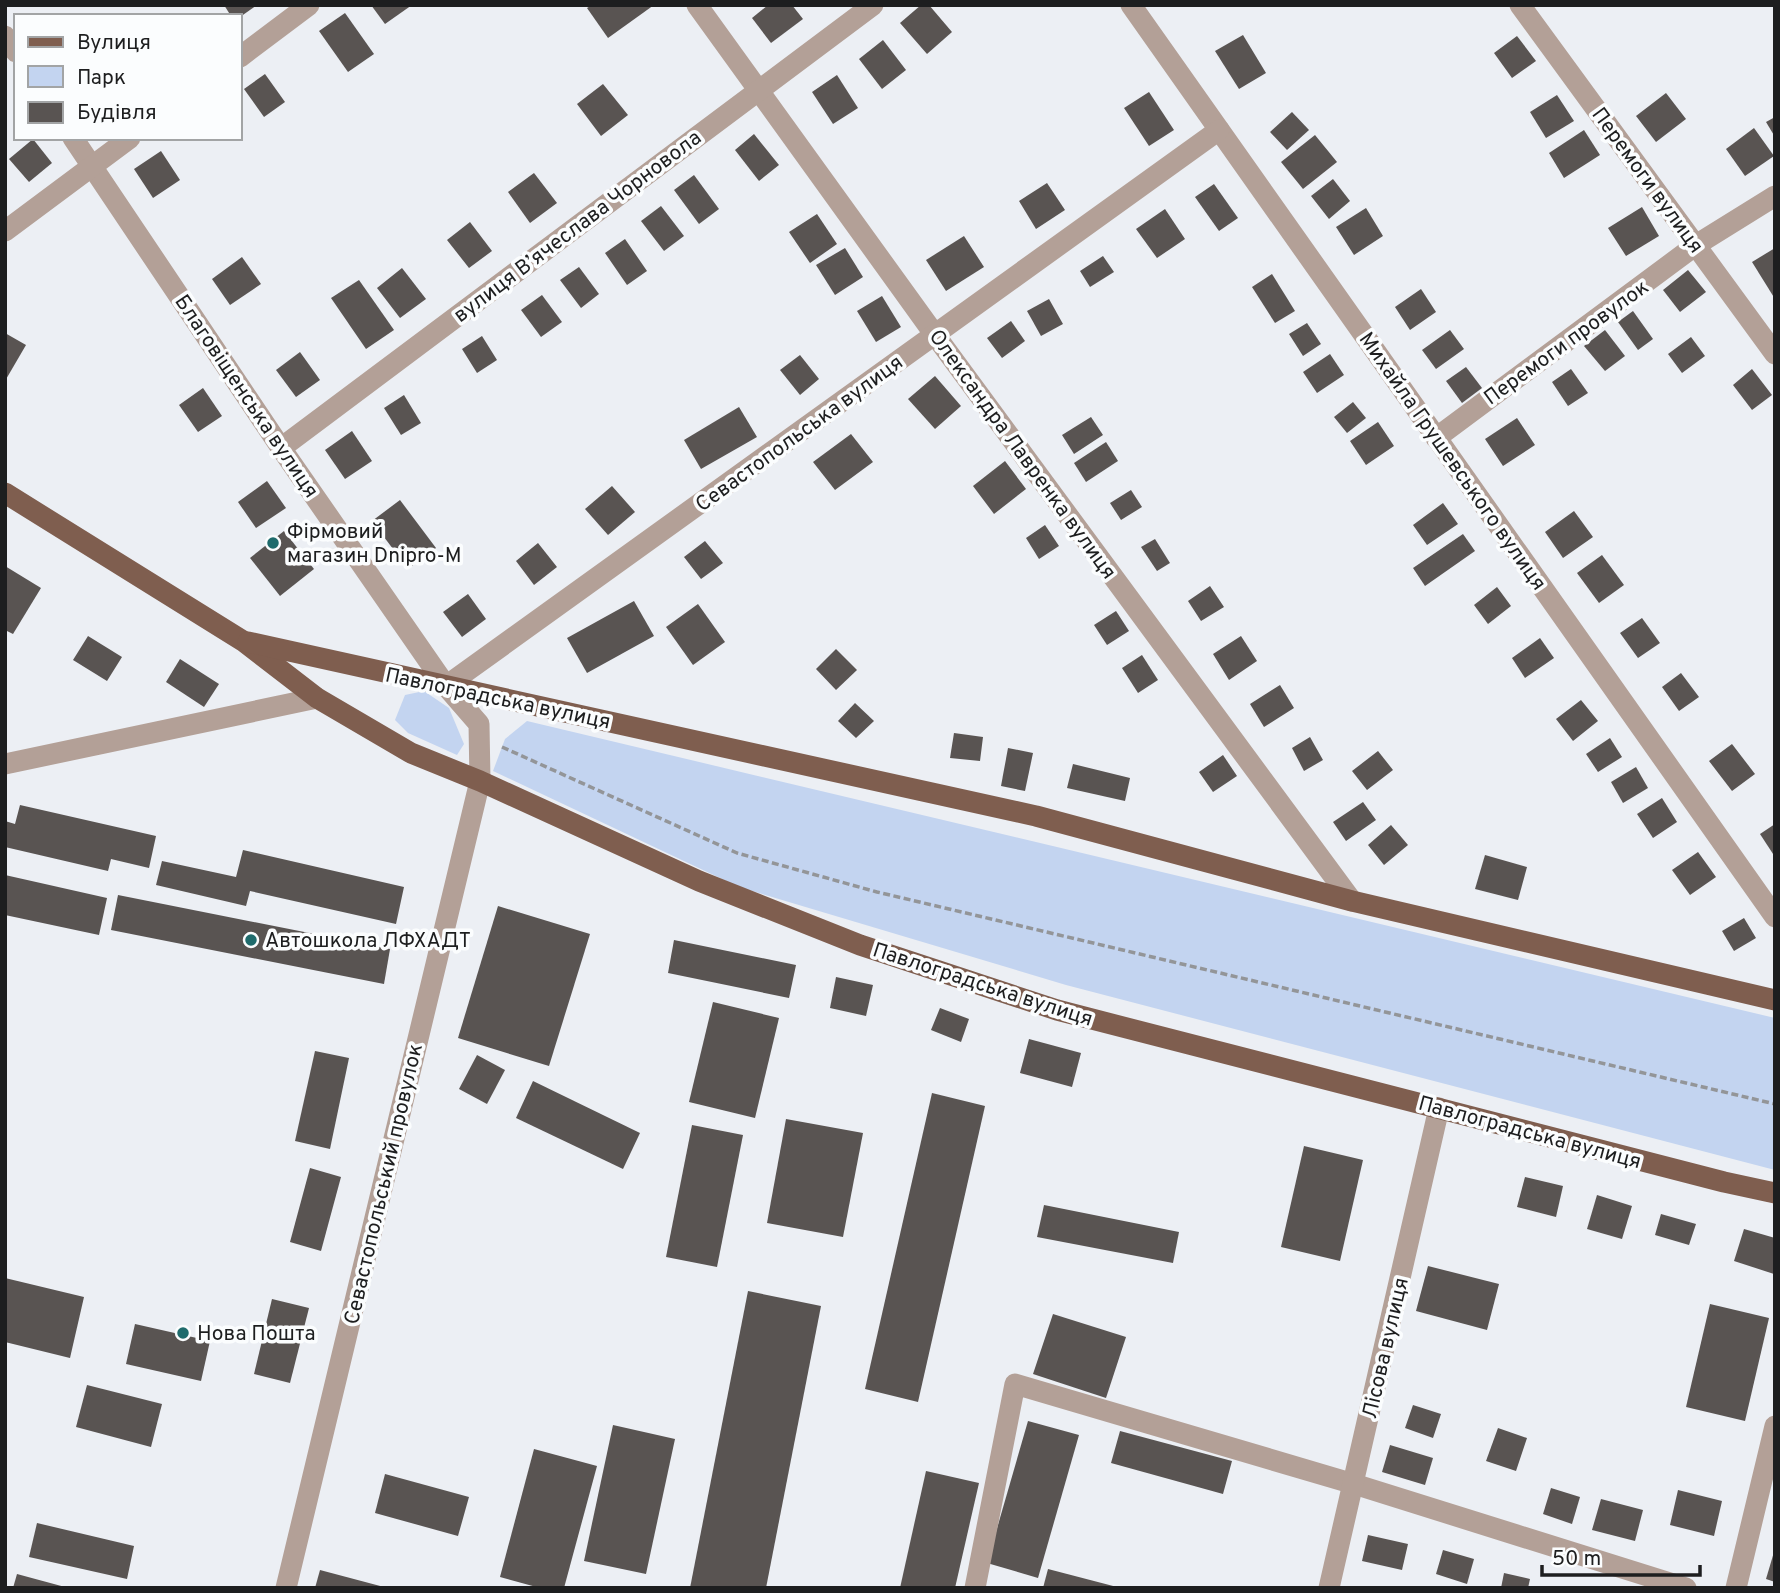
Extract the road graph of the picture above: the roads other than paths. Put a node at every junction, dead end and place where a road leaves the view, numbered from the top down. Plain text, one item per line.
1 (309, 5) edge
2 (697, 5) edge
3 (873, 5) edge
4 (1131, 5) edge
5 (1520, 5) edge
6 (242, 55) edge
7 (758, 90) junction
8 (1219, 130) junction
9 (74, 140) edge
10 (127, 140) edge
11 (92, 166) junction
12 (1775, 196) edge
13 (5, 231) edge
14 (1696, 245) junction
15 (935, 335) junction
16 (1775, 354) edge
17 (1436, 438) junction
18 (281, 448) junction
19 (5, 493) edge
20 (243, 641) junction
21 (446, 687) junction
22 (317, 698) junction
23 (5, 764) edge
24 (480, 781) junction
25 (1352, 901) junction
26 (1775, 917) edge
27 (1775, 1000) edge
28 (1439, 1108) junction
29 (1775, 1193) edge
30 (1775, 1426) edge
31 (1354, 1484) junction
32 (286, 1588) edge
33 (975, 1588) edge
34 (1329, 1588) edge
35 (1686, 1588) edge
36 (1737, 1588) edge

1 - 6 street
2 - 7 street, Олександра Лавренка вулиця
3 - 7 street, вулиця В’ячеслава Чорновола
4 - 8 street, Михайла Грушевського вулиця
5 - 14 street, Перемоги вулиця
7 - 15 street, Олександра Лавренка вулиця
7 - 18 street, вулиця В’ячеслава Чорновола
8 - 15 street, Севастопольська вулиця
8 - 17 street, Михайла Грушевського вулиця
9 - 11 street, Благовіщенська вулиця
10 - 11 street
11 - 13 street
11 - 18 street, Благовіщенська вулиця
12 - 14 street, Перемоги провулок
14 - 16 street, Перемоги вулиця
14 - 17 street, Перемоги провулок
15 - 21 street, Севастопольська вулиця
15 - 25 street, Олександра Лавренка вулиця
17 - 26 street, Михайла Грушевського вулиця
18 - 21 street, Благовіщенська вулиця
19 - 20 main road, Павлоградська вулиця
20 - 21 main road, Павлоградська вулиця
20 - 22 main road, Павлоградська вулиця
21 - 24 street, Благовіщенська вулиця
21 - 25 main road, Павлоградська вулиця
22 - 23 street
22 - 24 main road, Павлоградська вулиця
24 - 28 main road, Павлоградська вулиця
24 - 32 street, Севастопольський провулок
25 - 27 main road, Павлоградська вулиця
28 - 29 main road, Павлоградська вулиця
28 - 31 street, Лісова вулиця
30 - 36 street
31 - 33 street
31 - 34 street, Лісова вулиця
31 - 35 street

